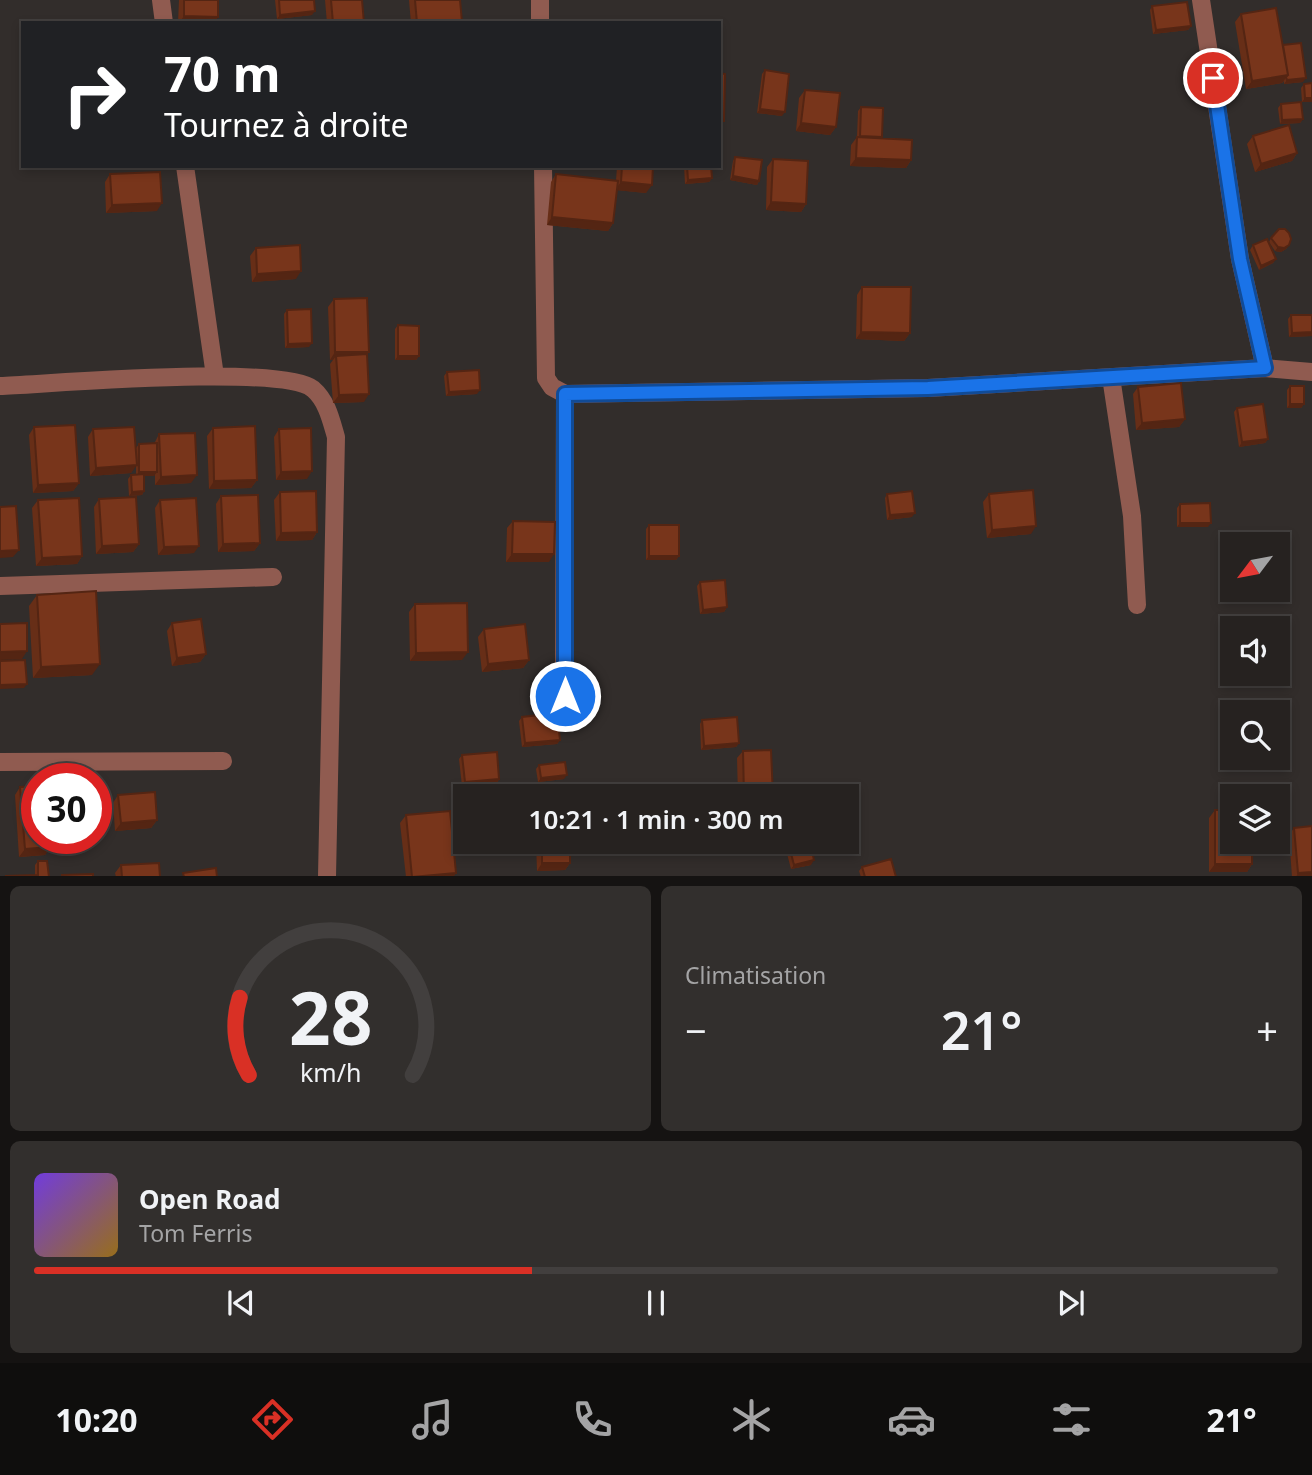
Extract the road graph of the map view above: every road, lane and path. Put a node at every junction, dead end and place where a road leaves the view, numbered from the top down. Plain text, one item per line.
1 (161, 0) edge
2 (540, 0) edge
3 (1201, 0) edge
4 (164, 21) edge
5 (540, 21) edge
6 (185, 168) edge
7 (543, 168) edge
8 (1265, 368) junction
9 (1312, 372) edge
10 (215, 376) junction
11 (1111, 377) junction
12 (0, 386) edge
13 (565, 394) junction
14 (273, 578) dead end
15 (0, 586) edge
16 (1137, 605) dead end
17 (565, 696) dead end
18 (223, 761) dead end
19 (0, 762) edge
20 (327, 876) edge

1 - 4 street
2 - 5 street
3 - 8 street
6 - 10 street
7 - 13 street
8 - 9 street
8 - 11 street
10 - 12 street
10 - 20 street
11 - 13 street
11 - 16 street
13 - 17 street
14 - 15 street
18 - 19 street

